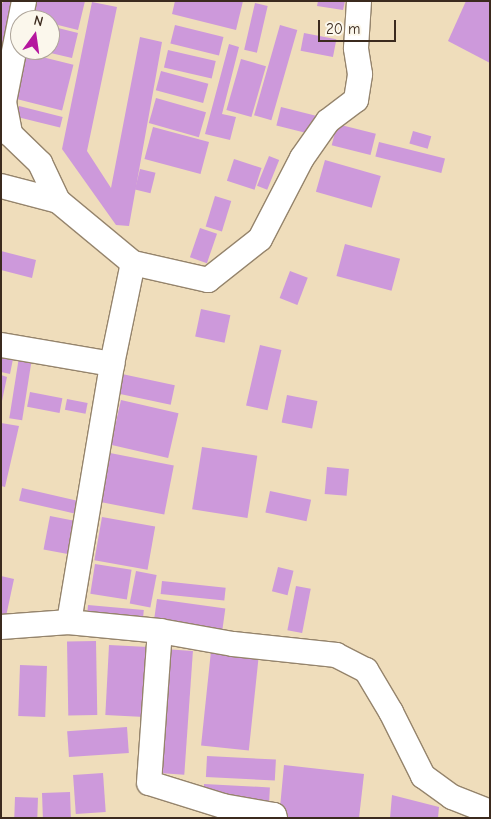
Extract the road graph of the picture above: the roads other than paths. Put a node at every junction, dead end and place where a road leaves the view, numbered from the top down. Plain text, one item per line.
1 (24, 1) edge
2 (359, 1) edge
3 (1, 186) edge
4 (58, 201) junction
5 (133, 263) junction
6 (1, 345) edge
7 (112, 364) junction
8 (69, 622) junction
9 (1, 627) edge
10 (160, 631) junction
11 (490, 812) edge
12 (274, 818) edge

1 - 4 street
2 - 5 street
3 - 4 street
4 - 5 street
5 - 7 street
6 - 7 street
7 - 8 street
8 - 9 street
8 - 10 street
10 - 11 street
10 - 12 street

